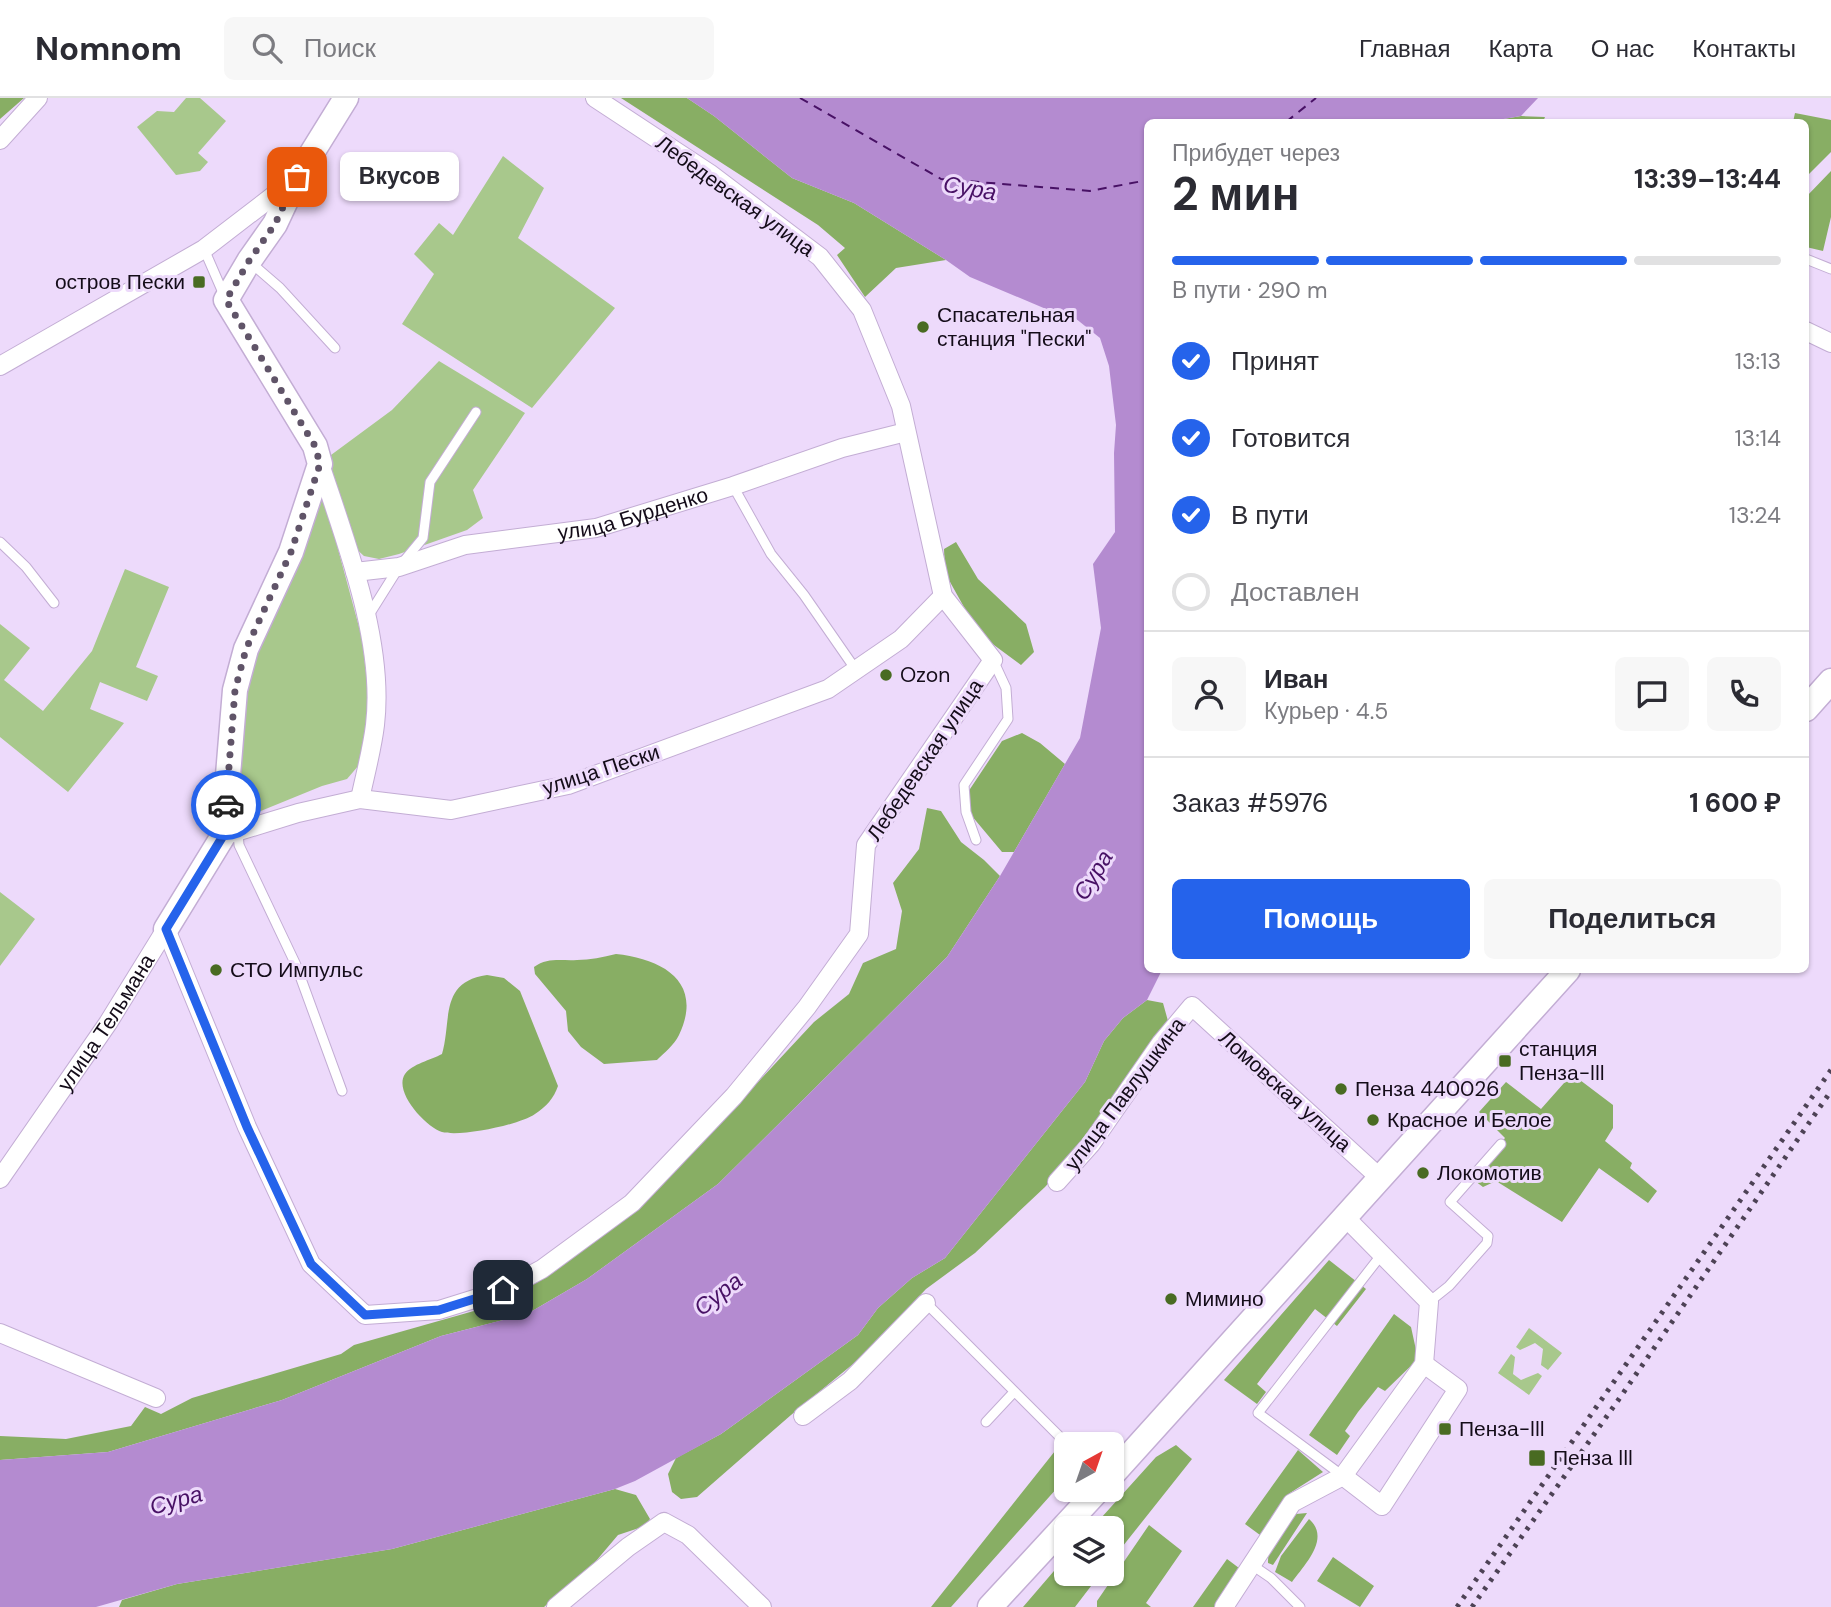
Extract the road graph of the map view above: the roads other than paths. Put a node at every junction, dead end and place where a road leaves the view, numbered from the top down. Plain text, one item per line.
1 (38, 98) edge
2 (345, 98) edge
3 (595, 98) edge
4 (0, 140) edge
5 (297, 177) junction
6 (204, 249) junction
7 (1809, 260) edge
8 (249, 261) junction
9 (1831, 269) edge
10 (226, 300) junction
11 (1809, 332) edge
12 (1831, 343) edge
13 (335, 348) dead end
14 (0, 366) edge
15 (477, 412) dead end
16 (906, 432) junction
17 (320, 464) junction
18 (733, 486) junction
19 (0, 542) edge
20 (399, 567) junction
21 (355, 572) junction
22 (943, 596) junction
23 (54, 603) dead end
24 (366, 619) junction
25 (993, 660) junction
26 (856, 670) junction
27 (1831, 681) edge
28 (1809, 706) edge
29 (360, 799) junction
30 (230, 834) junction
31 (976, 840) dead end
32 (166, 929) junction
33 (1565, 973) edge
34 (1192, 1006) joint
35 (342, 1091) dead end
36 (1501, 1144) dead end
37 (1379, 1177) junction
38 (0, 1179) edge
39 (1057, 1182) dead end
40 (1344, 1216) junction
41 (1382, 1254) junction
42 (1429, 1302) junction
43 (926, 1303) joint
44 (0, 1332) edge
45 (1424, 1364) junction
46 (1014, 1392) junction
47 (156, 1398) dead end
48 (803, 1416) dead end
49 (986, 1422) dead end
50 (1056, 1432) edge
51 (1124, 1461) edge
52 (1343, 1476) junction
53 (1087, 1502) edge
54 (1252, 1564) junction
55 (556, 1607) edge
56 (762, 1607) edge
57 (990, 1607) edge
58 (1224, 1607) edge
59 (1300, 1607) edge

1 - 4 street
2 - 5 street
3 - 16 street, Лебедевская улица
5 - 6 street
5 - 8 street
6 - 10 lane
6 - 14 street
7 - 9 lane
8 - 10 street
8 - 13 lane
10 - 17 street
11 - 12 street
15 - 20 lane
16 - 18 street, улица Бурденко
16 - 22 street, Лебедевская улица
17 - 21 street
17 - 30 street, улица Тельмана
18 - 20 street, улица Бурденко
18 - 26 lane
19 - 23 lane
20 - 21 street, улица Бурденко
20 - 24 lane
21 - 24 street
22 - 25 street, Лебедевская улица
22 - 26 street, улица Пески
24 - 29 street
25 - 31 lane
25 - 32 street, Лебедевская улица
26 - 29 street, улица Пески
27 - 28 street
29 - 30 street, улица Пески
30 - 32 street, улица Тельмана
30 - 35 lane
32 - 38 street, улица Тельмана
33 - 37 street
34 - 37 street, Ломовская улица
34 - 39 street, улица Павлушкина
36 - 42 lane
37 - 40 street
40 - 41 street
40 - 51 street
41 - 42 street
41 - 52 lane
42 - 45 street
43 - 46 lane
43 - 48 street
44 - 47 street
45 - 52 street
45 - 52 street
46 - 49 lane
46 - 50 lane
52 - 54 street
53 - 57 street
54 - 58 street
54 - 59 lane
55 - 56 street

